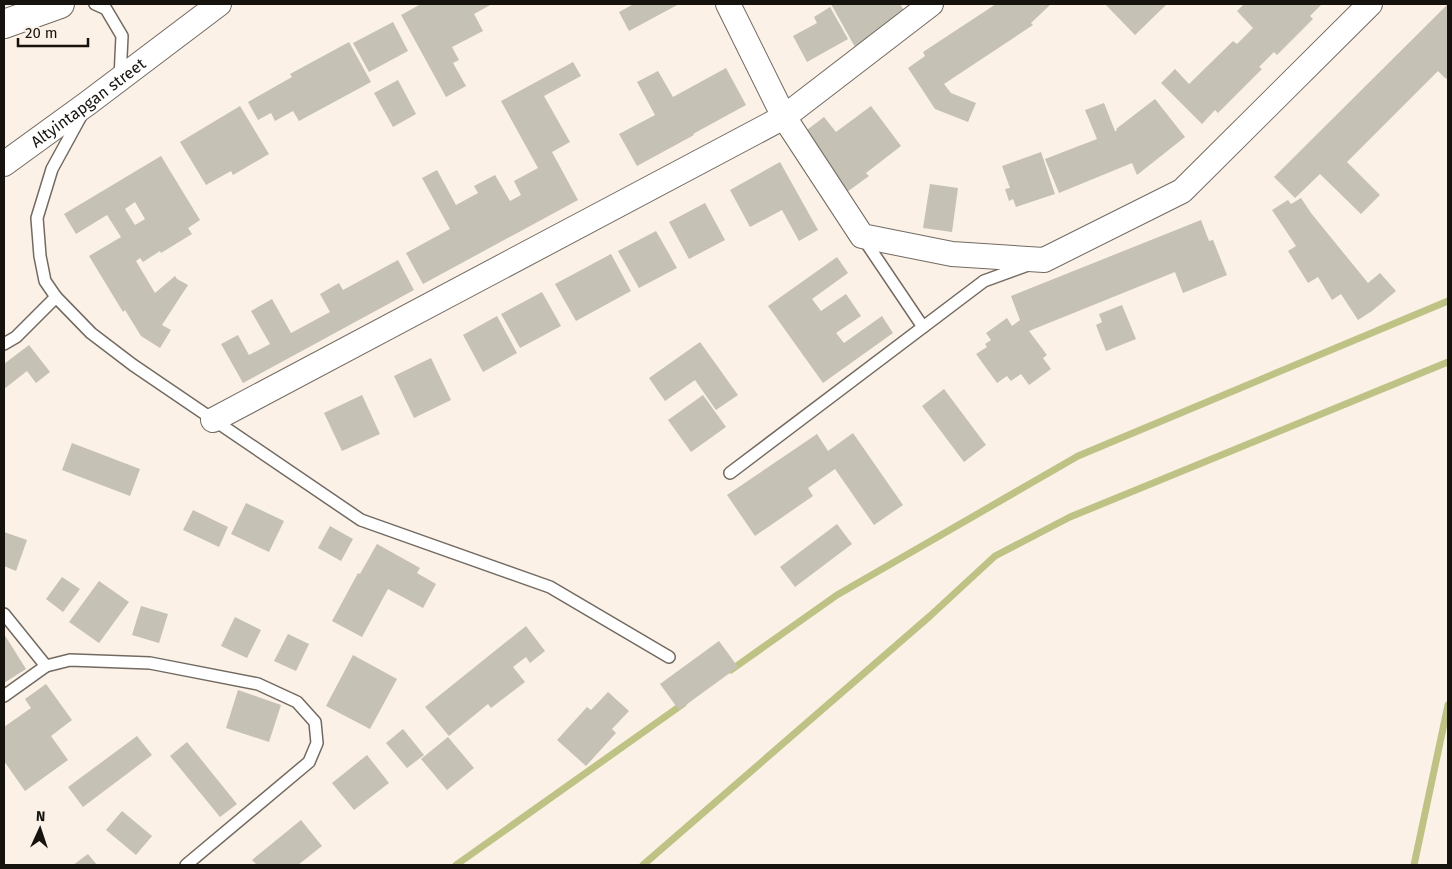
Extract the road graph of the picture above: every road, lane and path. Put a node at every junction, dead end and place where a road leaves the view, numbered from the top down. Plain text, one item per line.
1 (60, 4) edge
2 (95, 4) edge
3 (219, 4) edge
4 (728, 4) edge
5 (931, 4) edge
6 (1370, 4) edge
7 (4, 24) edge
8 (120, 79) junction
9 (88, 103) junction
10 (784, 117) junction
11 (4, 164) edge
12 (862, 236) junction
13 (1044, 260) junction
14 (56, 297) junction
15 (923, 327) junction
16 (4, 344) edge
17 (213, 420) junction
18 (730, 473) dead end
19 (4, 614) edge
20 (669, 657) dead end
21 (46, 666) junction
22 (4, 696) edge
23 (186, 865) edge

1 - 7 street
2 - 8 lane
3 - 8 street, Altyintapgan street
4 - 10 street
5 - 10 street
6 - 13 street
8 - 9 street, Altyintapgan street
9 - 11 street, Altyintapgan street
9 - 14 lane
10 - 12 street
10 - 17 street
12 - 13 street
12 - 15 lane
13 - 15 lane
14 - 16 lane
14 - 17 lane
15 - 18 lane
17 - 20 lane
19 - 21 lane
21 - 22 lane
21 - 23 lane

